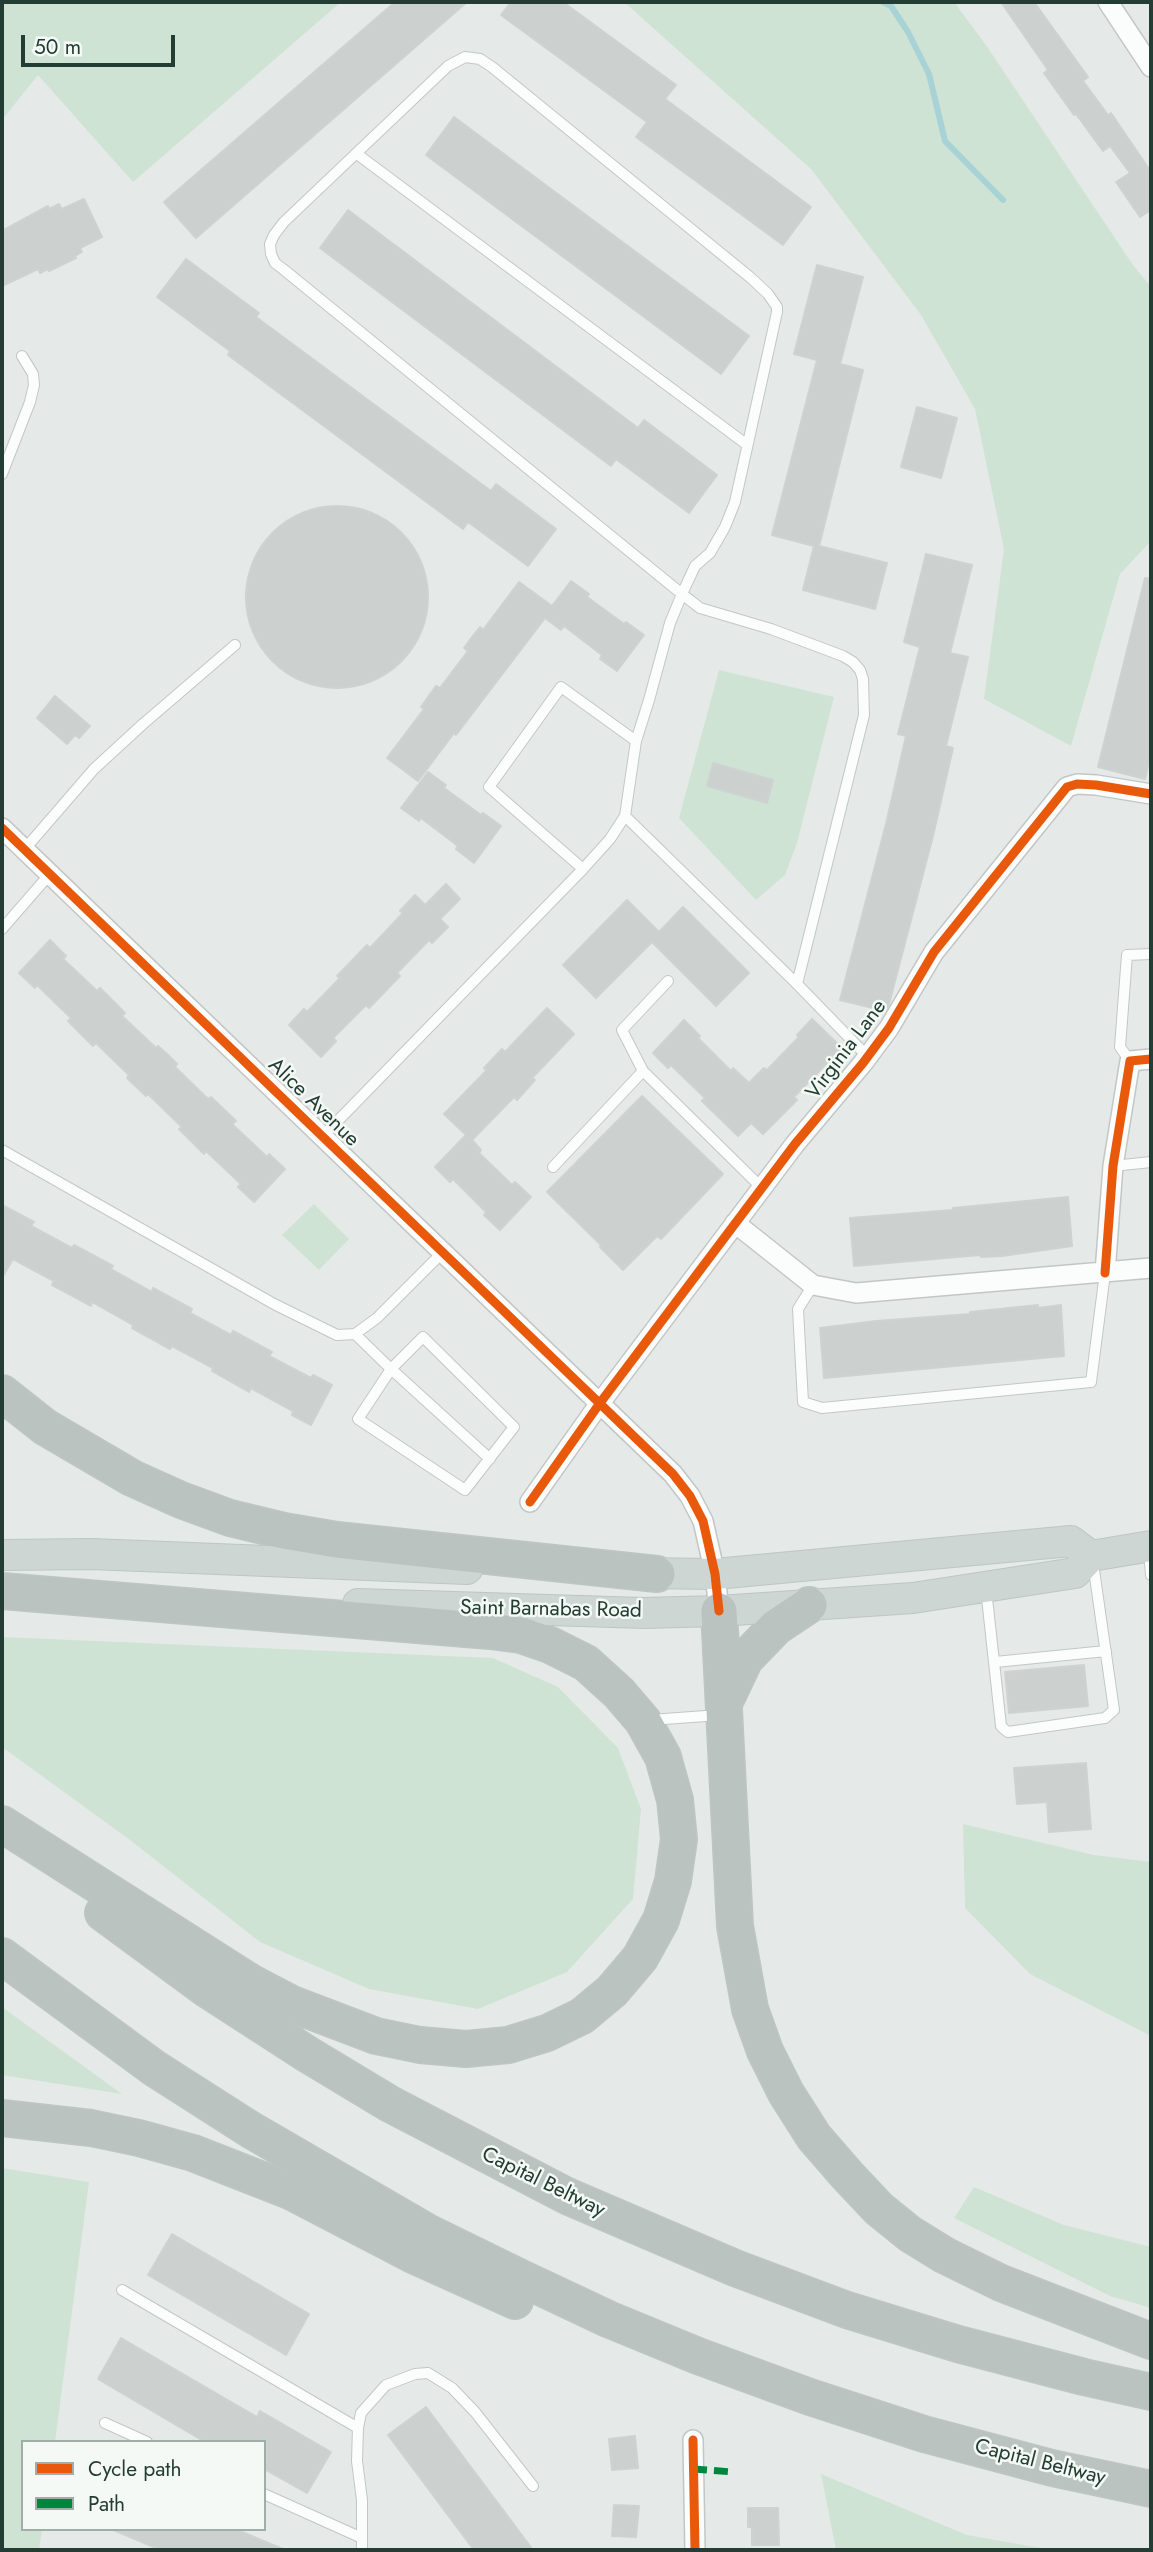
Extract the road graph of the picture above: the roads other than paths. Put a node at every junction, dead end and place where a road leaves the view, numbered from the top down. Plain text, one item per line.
1 (1108, 2) edge
2 (1151, 67) edge
3 (357, 155) junction
4 (22, 356) dead end
5 (746, 444) junction
6 (2, 474) edge
7 (682, 594) junction
8 (235, 645) dead end
9 (636, 741) junction
10 (1151, 794) edge
11 (625, 816) junction
12 (2, 828) edge
13 (24, 850) junction
14 (583, 869) junction
15 (50, 875) junction
16 (2, 929) edge
17 (1151, 954) edge
18 (668, 981) dead end
19 (797, 984) junction
20 (868, 1057) junction
21 (1151, 1059) edge
22 (1130, 1061) junction
23 (643, 1071) junction
24 (323, 1136) junction
25 (2, 1150) edge
26 (1151, 1162) edge
27 (1113, 1166) junction
28 (552, 1167) dead end
29 (762, 1188) junction
30 (735, 1223) junction
31 (442, 1253) junction
32 (1151, 1268) edge
33 (1105, 1273) junction
34 (813, 1285) junction
35 (355, 1334) junction
36 (391, 1369) junction
37 (2, 1393) edge
38 (600, 1403) junction
39 (489, 1458) junction
40 (530, 1502) dead end
41 (1150, 1546) edge
42 (2, 1555) edge
43 (1091, 1556) junction
44 (657, 1574) junction
45 (715, 1574) junction
46 (1151, 1575) edge
47 (986, 1589) junction
48 (2, 1590) edge
49 (809, 1605) junction
50 (719, 1611) junction
51 (1106, 1651) junction
52 (995, 1662) junction
53 (723, 1711) junction
54 (643, 1721) junction
55 (2, 1824) edge
56 (2, 1835) edge
57 (2, 1956) edge
58 (2, 2118) edge
59 (122, 2290) dead end
60 (1151, 2341) edge
61 (1151, 2392) edge
62 (105, 2423) dead end
63 (358, 2428) junction
64 (924, 2434) junction
65 (142, 2440) edge
66 (693, 2440) dead end
67 (533, 2486) dead end
68 (1151, 2489) edge
69 (266, 2495) edge
70 (362, 2538) junction
71 (362, 2550) edge
72 (695, 2550) edge

1 - 2 street
3 - 5 lane
3 - 5 lane
3 - 7 lane
4 - 6 lane
5 - 7 lane
7 - 9 lane
7 - 19 lane
8 - 13 lane
9 - 11 lane
9 - 14 lane
10 - 20 street, Virginia Lane
11 - 14 lane
11 - 19 lane
12 - 13 street, Alice Avenue
13 - 15 street, Alice Avenue
14 - 24 lane
15 - 16 lane
15 - 24 street, Alice Avenue
17 - 22 lane
18 - 23 lane
19 - 20 lane
20 - 29 street, Virginia Lane
21 - 22 street
22 - 27 street
23 - 28 lane
23 - 29 lane
24 - 31 street, Alice Avenue
25 - 35 lane
26 - 27 lane
27 - 33 street
29 - 30 street, Virginia Lane
30 - 34 street
30 - 38 street, Virginia Lane
31 - 35 lane
31 - 38 street, Alice Avenue
32 - 33 street
33 - 34 street
33 - 34 lane
35 - 36 lane
36 - 39 lane
36 - 39 lane
36 - 39 lane
37 - 44 highway
38 - 40 street, Virginia Lane
38 - 45 street
41 - 43 main road, Saint Barnabas Road
41 - 46 lane
42 - 44 main road, Saint Barnabas Road
43 - 45 main road, Saint Barnabas Road
43 - 47 main road, Saint Barnabas Road
43 - 51 lane
44 - 45 main road, Saint Barnabas Road
45 - 50 street
47 - 49 main road, Saint Barnabas Road
47 - 52 lane
48 - 50 main road, Saint Barnabas Road
48 - 54 highway
49 - 50 main road, Saint Barnabas Road
49 - 53 highway
50 - 53 highway
51 - 52 lane
51 - 52 lane
53 - 54 lane
53 - 60 highway
54 - 55 highway
56 - 61 highway, Capital Beltway
57 - 64 highway, Capital Beltway
58 - 64 highway
59 - 63 lane
62 - 65 lane
63 - 67 lane
63 - 70 lane
64 - 68 highway, Capital Beltway
66 - 72 street
69 - 70 lane
70 - 71 lane

